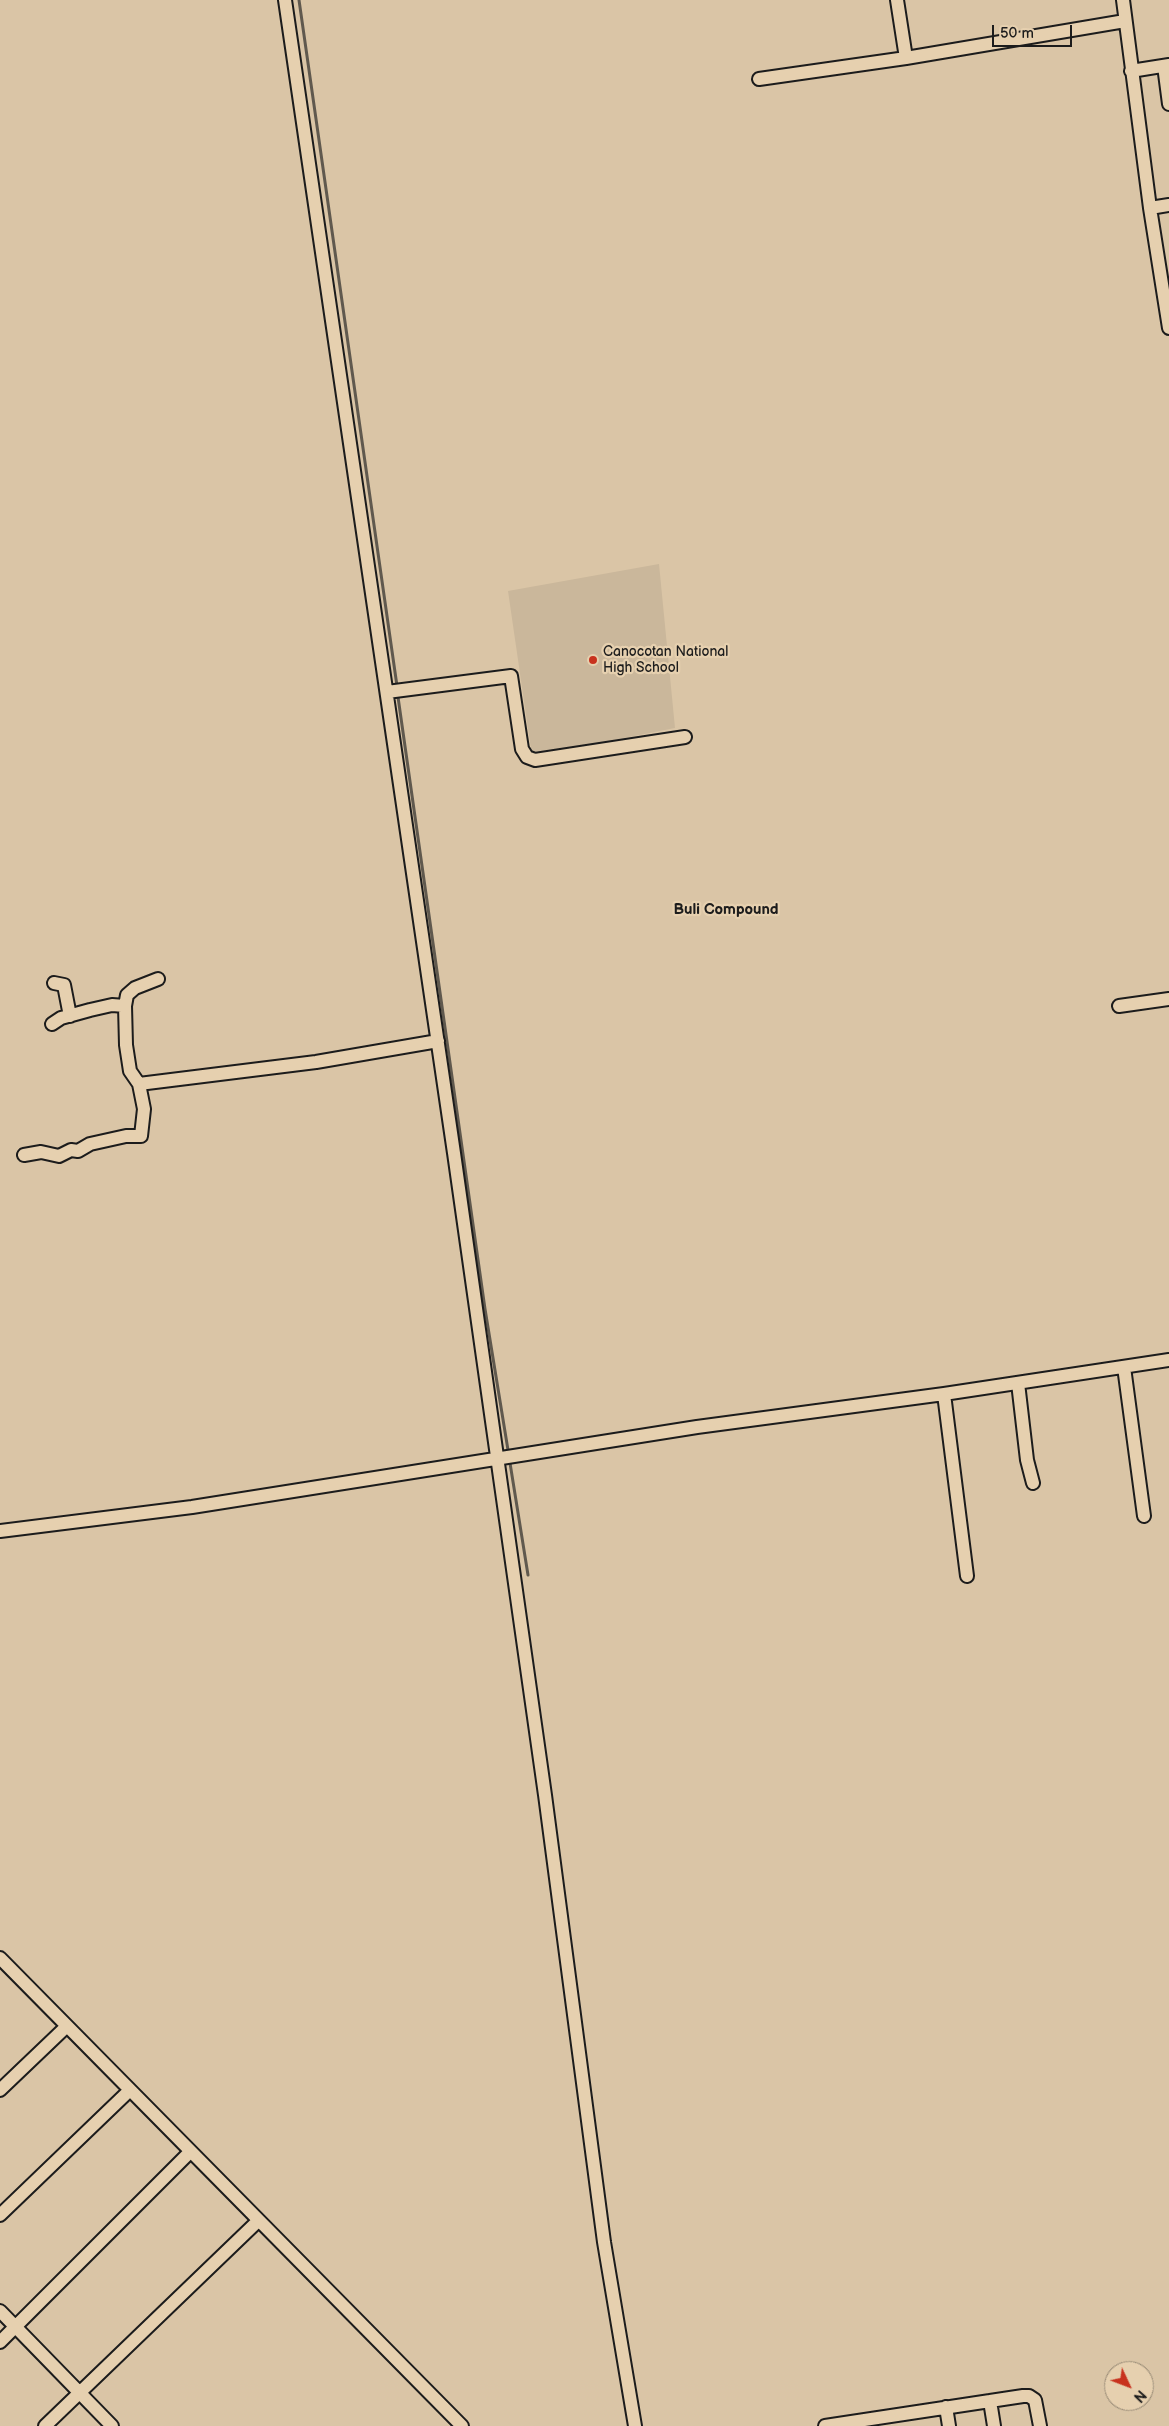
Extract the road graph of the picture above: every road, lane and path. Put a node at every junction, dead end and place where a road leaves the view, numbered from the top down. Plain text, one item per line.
1 (285, 0) edge
2 (897, 0) edge
3 (1123, 0) edge
4 (1125, 22) junction
5 (906, 58) junction
6 (1167, 66) edge
7 (1131, 71) junction
8 (759, 78) dead end
9 (1169, 104) edge
10 (1169, 205) edge
11 (1150, 208) junction
12 (1169, 328) edge
13 (387, 692) junction
14 (685, 737) dead end
15 (158, 979) dead end
16 (54, 983) dead end
17 (1169, 998) edge
18 (125, 1006) junction
19 (1119, 1006) dead end
20 (70, 1016) junction
21 (52, 1024) dead end
22 (438, 1041) junction
23 (139, 1084) junction
24 (24, 1156) dead end
25 (1169, 1360) edge
26 (1124, 1367) junction
27 (1018, 1383) junction
28 (944, 1394) junction
29 (498, 1458) junction
30 (1033, 1483) dead end
31 (1144, 1516) dead end
32 (0, 1531) edge
33 (967, 1576) dead end
34 (0, 1958) edge
35 (67, 2026) junction
36 (0, 2090) edge
37 (130, 2090) junction
38 (190, 2152) junction
39 (0, 2216) edge
40 (258, 2221) junction
41 (0, 2311) edge
42 (15, 2327) junction
43 (0, 2342) edge
44 (79, 2393) junction
45 (990, 2401) junction
46 (946, 2407) junction
47 (905, 2420) edge
48 (863, 2423) edge
49 (45, 2426) edge
50 (112, 2426) edge
51 (462, 2426) edge
52 (635, 2426) edge
53 (825, 2426) edge
54 (949, 2426) edge
55 (994, 2426) edge
56 (1040, 2426) edge

1 - 13 street
2 - 5 street
3 - 4 street
4 - 5 street
4 - 7 street
5 - 8 street
6 - 7 street
6 - 9 street
7 - 11 street
10 - 11 street
11 - 12 street
13 - 14 street
13 - 22 street
15 - 18 street
16 - 20 street
17 - 19 street
18 - 20 street
18 - 23 street
20 - 21 street
22 - 23 street
22 - 29 street
23 - 24 street
25 - 26 street
26 - 27 street
26 - 31 street
27 - 28 street
27 - 30 street
28 - 29 street
28 - 33 street
29 - 32 street
29 - 52 street
34 - 35 street
35 - 36 street
35 - 37 street
37 - 38 street
37 - 39 street
38 - 40 street
38 - 42 street
40 - 44 street
40 - 51 street
41 - 42 street
42 - 43 street
42 - 44 street
44 - 49 street
44 - 50 street
45 - 46 street
45 - 55 street
45 - 56 street
46 - 47 street
46 - 54 street
47 - 48 street
48 - 53 street

